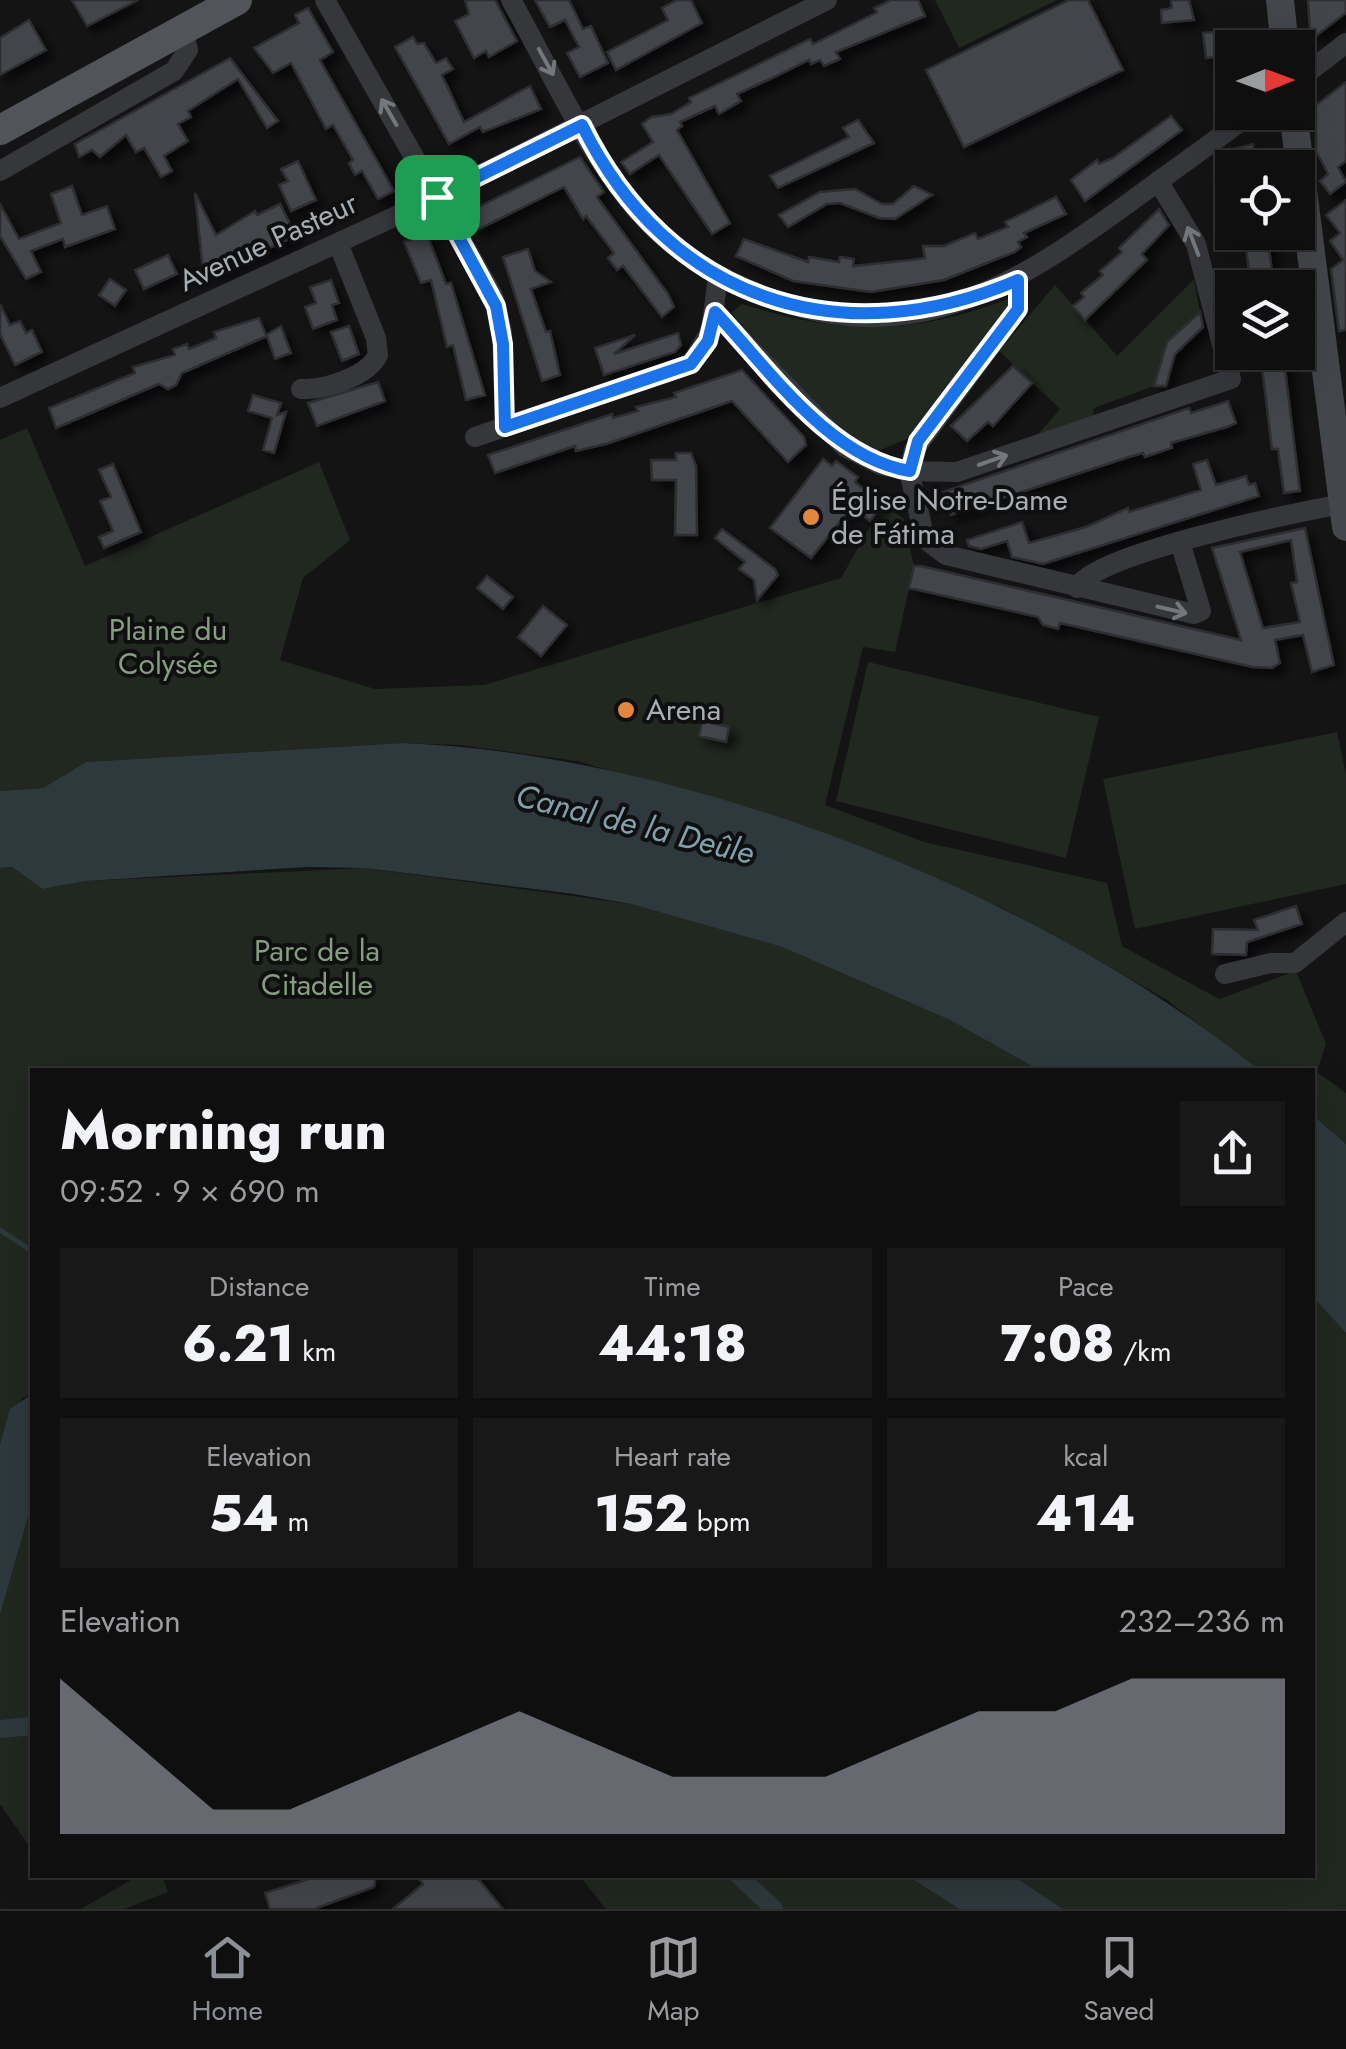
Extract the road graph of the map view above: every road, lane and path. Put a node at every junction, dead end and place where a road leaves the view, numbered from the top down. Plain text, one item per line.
1 (324, 0) edge
2 (511, 0) edge
3 (827, 0) edge
4 (1280, 0) edge
5 (225, 3) edge
6 (182, 26) junction
7 (1283, 30) edge
8 (1346, 43) edge
9 (1315, 67) edge
10 (582, 125) junction
11 (0, 130) edge
12 (1227, 130) edge
13 (1296, 130) edge
14 (0, 171) edge
15 (1158, 181) junction
16 (437, 197) junction
17 (338, 243) junction
18 (718, 276) junction
19 (1018, 280) junction
20 (715, 312) junction
21 (1334, 355) edge
22 (301, 389) dead end
23 (0, 398) edge
24 (505, 427) junction
25 (475, 437) dead end
26 (910, 471) junction
27 (1344, 515) edge
28 (1180, 542) junction
29 (1077, 588) junction
30 (1346, 922) edge
31 (1225, 974) dead end

16 -> 1 street
2 -> 10 street
3 - 10 street, Avenue Pasteur
4 - 7 street
5 - 6 main road
6 - 11 main road
6 - 14 street
8 - 9 street
10 - 16 street, Avenue Pasteur
10 - 18 street
12 - 15 street
13 - 21 street
15 - 19 street
26 -> 15 street
16 - 17 street, Avenue Pasteur
16 - 24 street
17 - 22 street
17 - 23 street, Avenue Pasteur
18 - 19 street
18 - 20 street
19 - 26 street
20 - 24 street
20 - 26 street
21 - 27 street
24 - 25 street
26 - 29 street
27 - 28 street
28 - 29 street
29 -> 28 street
30 - 31 street

